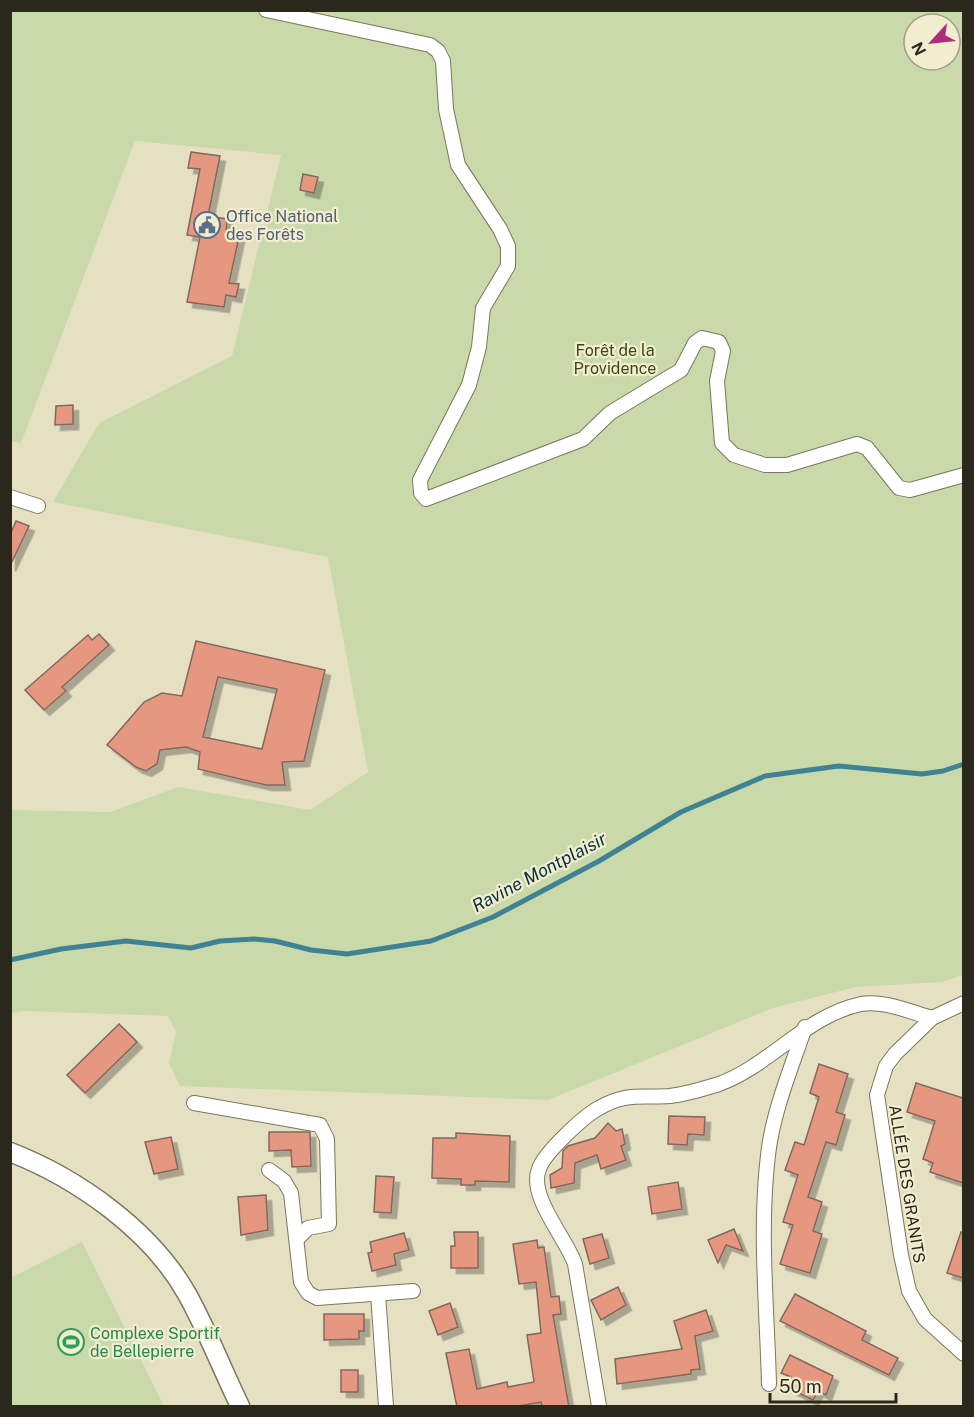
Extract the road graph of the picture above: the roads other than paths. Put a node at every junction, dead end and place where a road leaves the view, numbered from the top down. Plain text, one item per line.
1 (266, 10) edge
2 (963, 476) edge
3 (10, 497) edge
4 (38, 506) dead end
5 (963, 1003) edge
6 (932, 1018) junction
7 (805, 1027) junction
8 (194, 1103) dead end
9 (10, 1152) edge
10 (269, 1170) dead end
11 (297, 1239) junction
12 (413, 1291) dead end
13 (378, 1294) junction
14 (963, 1354) edge
15 (769, 1384) dead end
16 (240, 1407) edge
17 (386, 1407) edge
18 (599, 1407) edge

1 - 2 street
3 - 4 street
5 - 6 street, ALLÉE DES GRANITS
6 - 7 street
6 - 14 street, ALLÉE DES GRANITS
7 - 15 street
7 - 18 street
8 - 11 street
9 - 16 street
10 - 11 street
11 - 13 street
12 - 13 street
13 - 17 street

